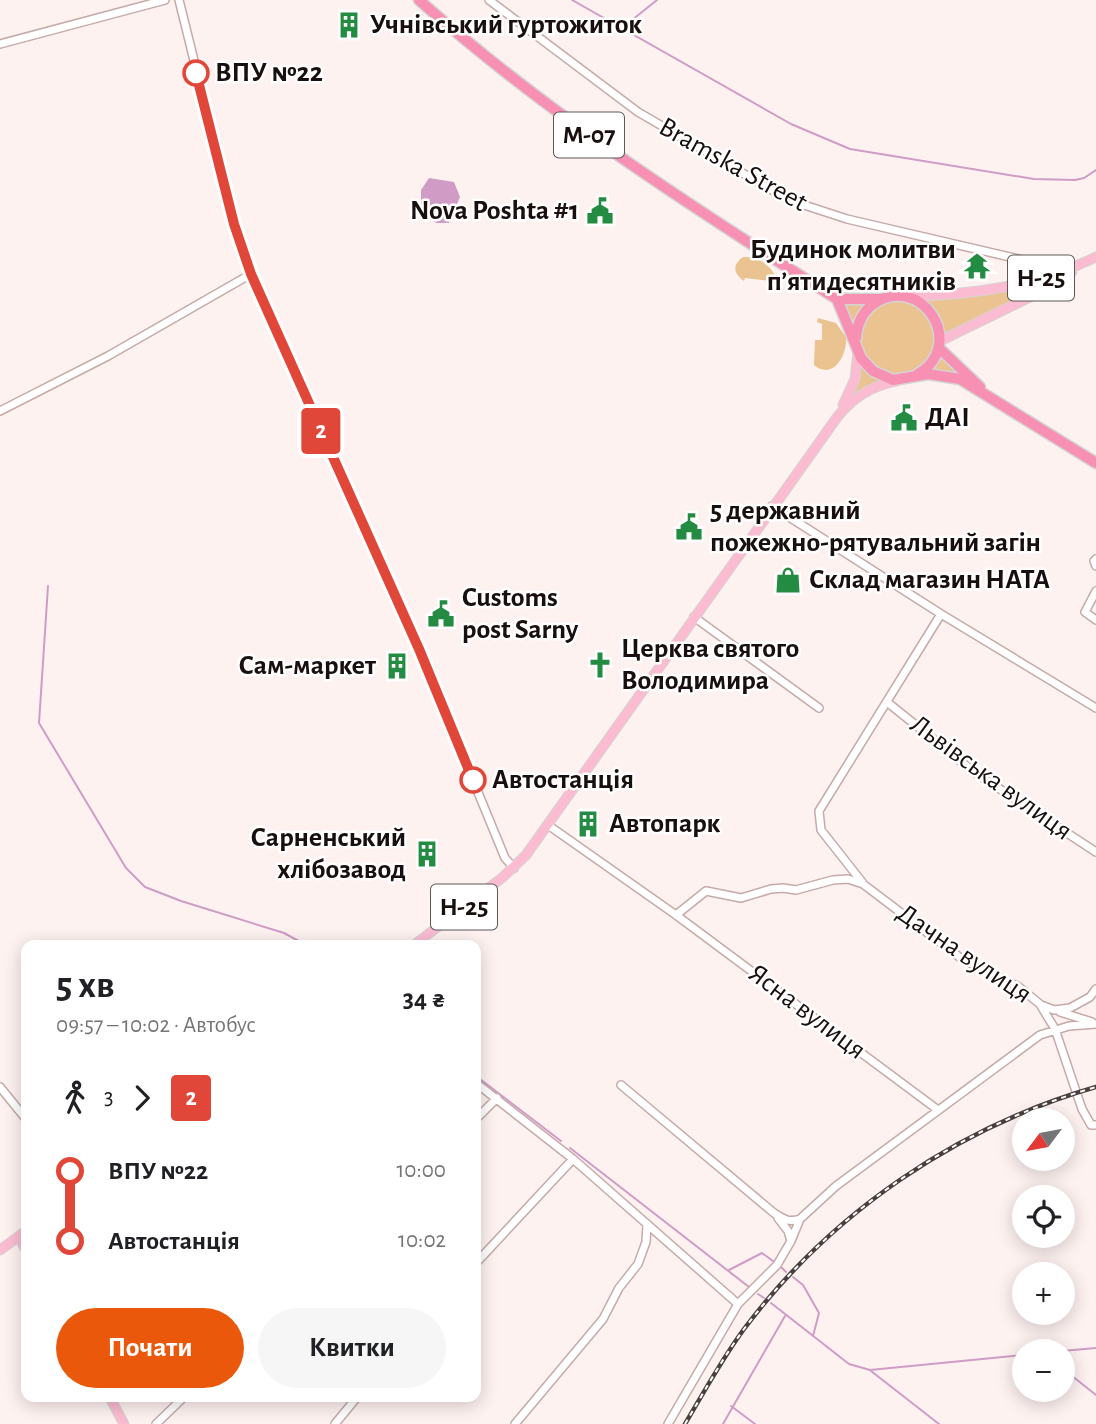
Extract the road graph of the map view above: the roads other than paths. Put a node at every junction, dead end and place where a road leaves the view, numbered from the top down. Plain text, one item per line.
1 (165, 0) edge
2 (179, 0) edge
3 (419, 0) edge
4 (489, 0) edge
5 (0, 44) edge
6 (1096, 257) edge
7 (251, 274) junction
8 (1044, 277) junction
9 (898, 296) junction
10 (837, 299) junction
11 (882, 299) junction
12 (939, 344) junction
13 (857, 346) junction
14 (916, 376) junction
15 (901, 380) junction
16 (990, 397) junction
17 (0, 411) edge
18 (838, 416) junction
19 (1096, 463) edge
20 (772, 506) junction
21 (1096, 559) edge
22 (1096, 566) edge
23 (1096, 591) edge
24 (941, 614) junction
25 (694, 617) junction
26 (1096, 620) edge
27 (887, 702) junction
28 (819, 708) dead end
29 (1096, 708) edge
30 (548, 825) junction
31 (1096, 852) edge
32 (514, 868) junction
33 (863, 884) junction
34 (676, 915) junction
35 (420, 940) edge
36 (1096, 989) edge
37 (1041, 1005) junction
38 (1054, 1010) junction
39 (1096, 1024) edge
40 (1055, 1029) junction
41 (621, 1085) dead end
42 (0, 1087) edge
43 (481, 1087) edge
44 (496, 1098) junction
45 (938, 1110) junction
46 (21, 1113) edge
47 (481, 1114) edge
48 (1096, 1125) edge
49 (573, 1159) junction
50 (774, 1213) junction
51 (800, 1219) junction
52 (647, 1224) junction
53 (21, 1235) edge
54 (791, 1241) junction
55 (0, 1250) edge
56 (481, 1258) edge
57 (738, 1304) junction
58 (112, 1402) edge
59 (179, 1402) edge
60 (353, 1402) edge
61 (124, 1424) edge
62 (156, 1424) edge
63 (335, 1424) edge
64 (515, 1424) edge
65 (668, 1424) edge

1 - 5 street
2 - 7 street
3 - 10 highway, М-07
4 - 8 street, Bramska Street
6 - 8 main road, Н-25
6 - 12 main road, Н-25
7 - 17 street
7 - 32 street
8 - 9 main road, Н-25
9 - 11 highway
9 - 12 highway
10 - 11 highway
10 - 13 highway
11 - 13 highway, Н-25
12 - 14 highway, Н-25
12 - 16 highway
13 - 15 highway
13 - 18 main road, Н-25
14 - 15 highway
14 - 16 highway
15 - 18 main road, Н-25
16 - 19 highway
18 - 20 main road, Н-25
20 - 24 street
20 - 25 main road, Н-25
21 - 22 street
23 - 26 street
24 - 27 street, Дачна вулиця
24 - 29 street
25 - 28 street
25 - 30 main road, Н-25
27 - 31 street, Львівська вулиця
27 - 33 street, Дачна вулиця
30 - 32 main road, Н-25
30 - 34 street, Ясна вулиця
32 - 35 main road, Н-25
33 - 34 street
33 - 37 street, Дачна вулиця
34 - 45 street, Ясна вулиця
36 - 38 street, Дачна вулиця
37 - 38 street, Дачна вулиця
37 - 40 street
38 - 39 street
39 - 40 street
40 - 45 street
40 - 48 street
41 - 50 street
42 - 46 street
43 - 44 street
44 - 47 street
44 - 49 street
45 - 51 street
49 - 52 street
49 - 56 street
50 - 51 street
50 - 54 street
51 - 54 street
52 - 57 street
52 - 64 street
53 - 55 main road
54 - 57 street
57 - 65 street
58 - 61 main road
59 - 62 street
60 - 63 street

